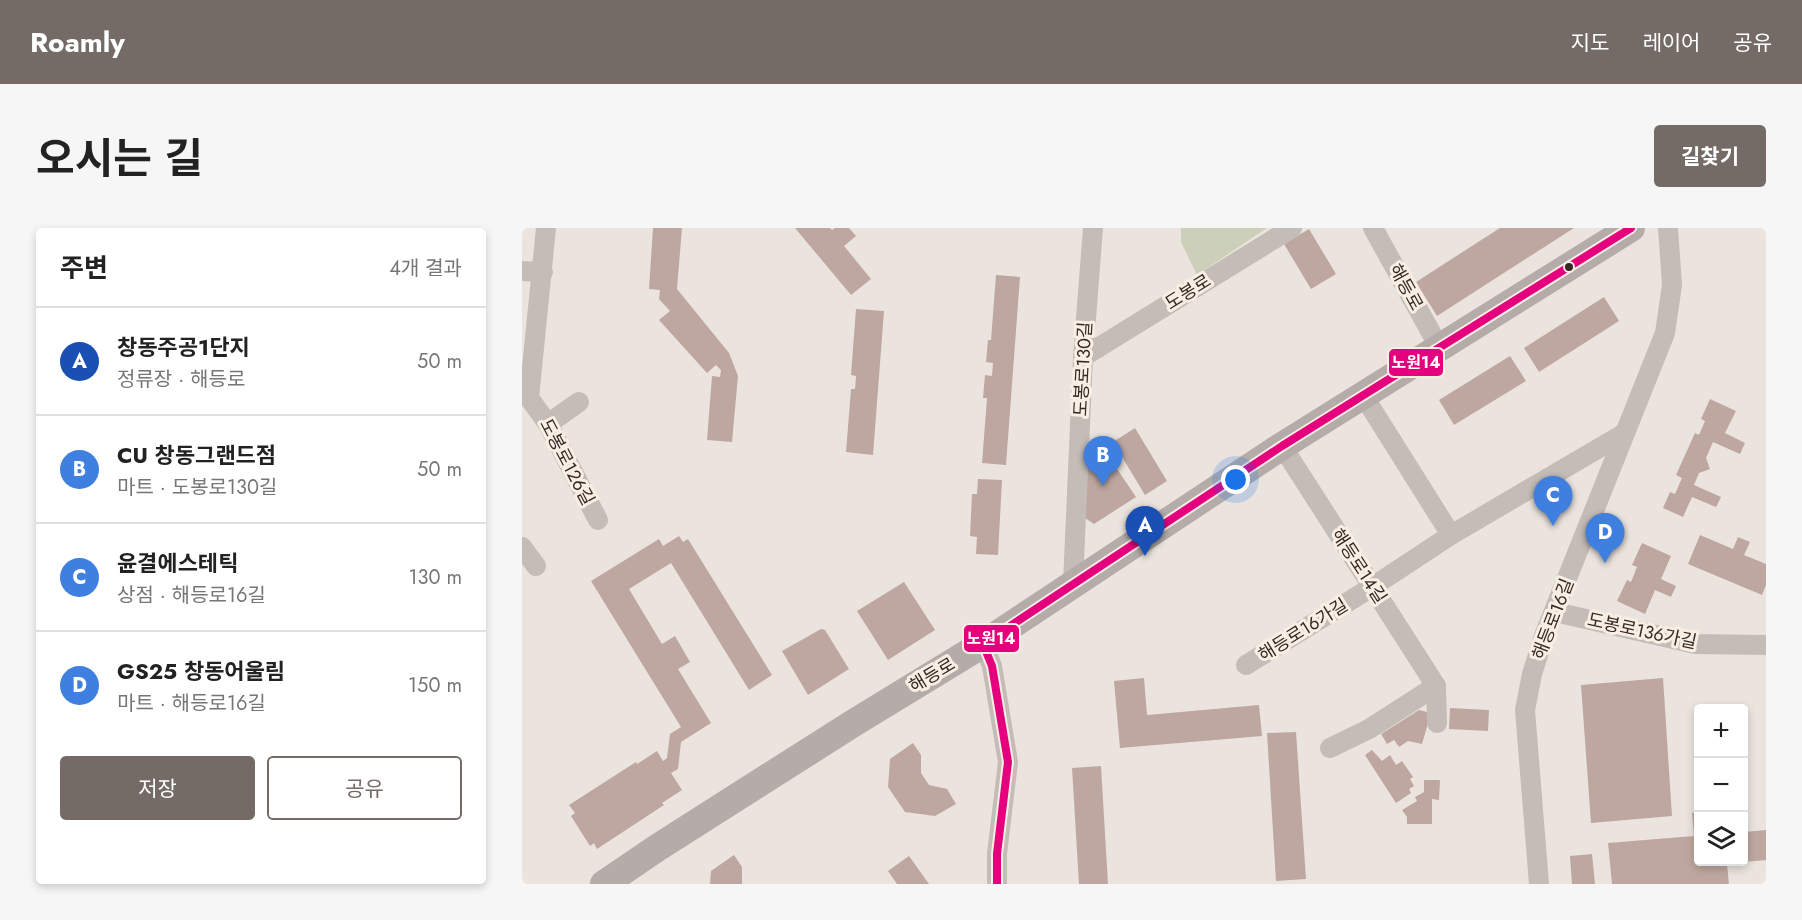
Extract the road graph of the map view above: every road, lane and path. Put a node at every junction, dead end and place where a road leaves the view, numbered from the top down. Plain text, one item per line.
1 (546, 228) edge
2 (1093, 228) edge
3 (1292, 228) edge
4 (1373, 228) edge
5 (1631, 228) edge
6 (1668, 228) edge
7 (522, 271) edge
8 (543, 272) junction
9 (1439, 346) junction
10 (1083, 357) junction
11 (1363, 395) junction
12 (526, 400) edge
13 (579, 402) dead end
14 (548, 424) junction
15 (1623, 434) junction
16 (1282, 446) junction
17 (598, 520) dead end
18 (1451, 535) junction
19 (522, 547) edge
20 (536, 566) dead end
21 (1073, 583) junction
22 (1372, 587) junction
23 (1555, 612) junction
24 (983, 644) junction
25 (1766, 645) edge
26 (1246, 665) dead end
27 (1436, 686) junction
28 (1437, 723) dead end
29 (1330, 748) dead end
30 (604, 884) edge
31 (997, 884) edge
32 (1539, 884) edge

1 - 8 street, 도봉로126길
2 - 10 street, 도봉로130길
3 - 10 street, 도봉로
4 - 9 street, 해등로
5 - 9 main road, 해등로
6 - 15 street, 해등로16길
7 - 8 street
8 - 12 street, 도봉로126길
9 - 11 main road, 해등로
10 - 21 street, 도봉로130길
11 - 16 main road, 해등로
11 - 18 street
12 - 14 street, 도봉로126길
13 - 14 street
14 - 17 street, 도봉로126길
15 - 18 street, 해등로16가길
15 - 23 street, 해등로16길
16 - 21 main road, 해등로
16 - 22 street, 해등로14길
18 - 22 street, 해등로16가길
19 - 20 street
21 - 24 main road, 해등로
22 - 26 street, 해등로16가길
22 - 27 street, 해등로14길
23 - 25 street, 도봉로136가길
23 - 32 street, 해등로16길
24 - 30 main road, 해등로
24 - 31 street
27 - 28 street
27 - 29 street

